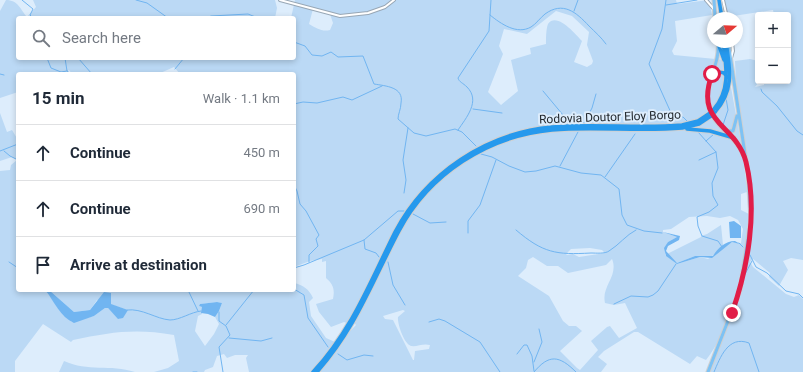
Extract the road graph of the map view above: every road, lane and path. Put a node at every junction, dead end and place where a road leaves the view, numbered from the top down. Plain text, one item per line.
1 (280, 0) edge
2 (394, 0) edge
3 (706, 0) edge
4 (718, 0) edge
5 (714, 9) junction
6 (714, 12) edge
7 (721, 12) edge
8 (724, 12) edge
9 (718, 48) edge
10 (720, 48) edge
11 (726, 48) edge
12 (727, 48) edge
13 (728, 48) edge
14 (733, 48) edge
15 (731, 58) junction
16 (727, 68) junction
17 (711, 78) junction
18 (727, 78) junction
19 (715, 110) junction
20 (738, 110) junction
21 (710, 115) junction
22 (682, 128) junction
23 (726, 131) junction
24 (734, 138) junction
25 (746, 162) junction
26 (313, 372) edge
27 (317, 372) edge
28 (708, 372) edge

1 - 2 street
3 - 5 street
4 - 5 main road
4 - 7 highway
4 - 8 street
5 - 6 main road
9 - 17 main road
10 - 16 highway
11 - 16 highway, Rodovia Doutor Eloy Borgo
12 - 19 highway, Rodovia Doutor Eloy Borgo
13 - 15 main road
14 - 15 street
15 - 20 main road
16 - 18 highway, Rodovia Doutor Eloy Borgo
17 - 18 highway
17 - 23 main road
18 - 19 highway, Rodovia Doutor Eloy Borgo
19 - 21 highway, Rodovia Doutor Eloy Borgo, bridge
20 - 23 main road
20 - 25 main road
21 - 22 highway, Rodovia Doutor Eloy Borgo
21 - 26 highway, Rodovia Doutor Eloy Borgo
22 - 24 highway
22 - 27 highway, Rodovia Doutor Eloy Borgo
23 - 24 main road
24 - 25 main road
25 - 28 main road

